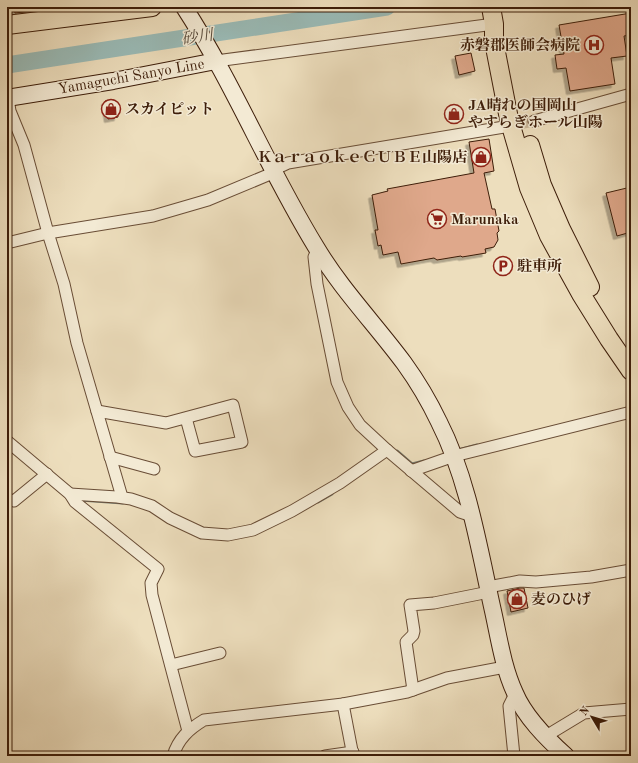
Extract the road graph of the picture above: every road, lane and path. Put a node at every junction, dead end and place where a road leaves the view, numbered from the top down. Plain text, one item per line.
1 (152, 7) edge
2 (187, 12) edge
3 (493, 16) edge
4 (7, 25) edge
5 (213, 56) junction
6 (631, 94) edge
7 (8, 98) edge
8 (534, 121) tunnel mouth
9 (504, 127) tunnel mouth
10 (273, 170) junction
11 (48, 233) junction
12 (7, 242) edge
13 (317, 250) junction
14 (631, 350) edge
15 (631, 371) edge
16 (97, 411) junction
17 (631, 412) edge
18 (186, 418) junction
19 (7, 441) edge
20 (387, 450) junction
21 (110, 456) junction
22 (454, 456) junction
23 (154, 469) dead end
24 (411, 471) junction
25 (47, 474) junction
26 (70, 494) junction
27 (122, 497) junction
28 (7, 499) edge
29 (472, 516) junction
30 (631, 570) edge
31 (488, 590) junction
32 (220, 653) dead end
33 (171, 666) junction
34 (505, 667) junction
35 (413, 690) junction
36 (515, 694) junction
37 (343, 704) junction
38 (631, 709) edge
39 (188, 731) junction
40 (546, 736) junction
41 (353, 754) edge
42 (173, 756) edge
43 (326, 756) edge
44 (514, 756) edge
45 (566, 756) edge

1 - 4 main road
2 - 5 street, Yamaguchi Sanyo Line
3 - 5 street
3 - 14 main road
3 - 15 main road
5 - 7 street, Yamaguchi Sanyo Line
5 - 10 street
6 - 8 street
7 - 11 street
9 - 10 street
10 - 11 street
10 - 13 street
11 - 12 street
11 - 16 street
13 - 20 street
13 - 22 street
16 - 18 street
16 - 21 street
17 - 22 street
18 - 18 street
19 - 25 street
20 - 24 street
20 - 27 street
21 - 23 street
21 - 27 street
22 - 24 street
22 - 29 street
24 - 29 street
25 - 26 street
25 - 28 street
26 - 27 street
26 - 33 street
29 - 31 street
30 - 31 street
31 - 34 street
31 - 35 street
32 - 33 street
33 - 39 street
34 - 35 street
34 - 36 street
35 - 37 street
36 - 40 street
36 - 44 street
37 - 39 street
37 - 41 street
38 - 40 street
39 - 42 street
40 - 45 street
41 - 43 street

